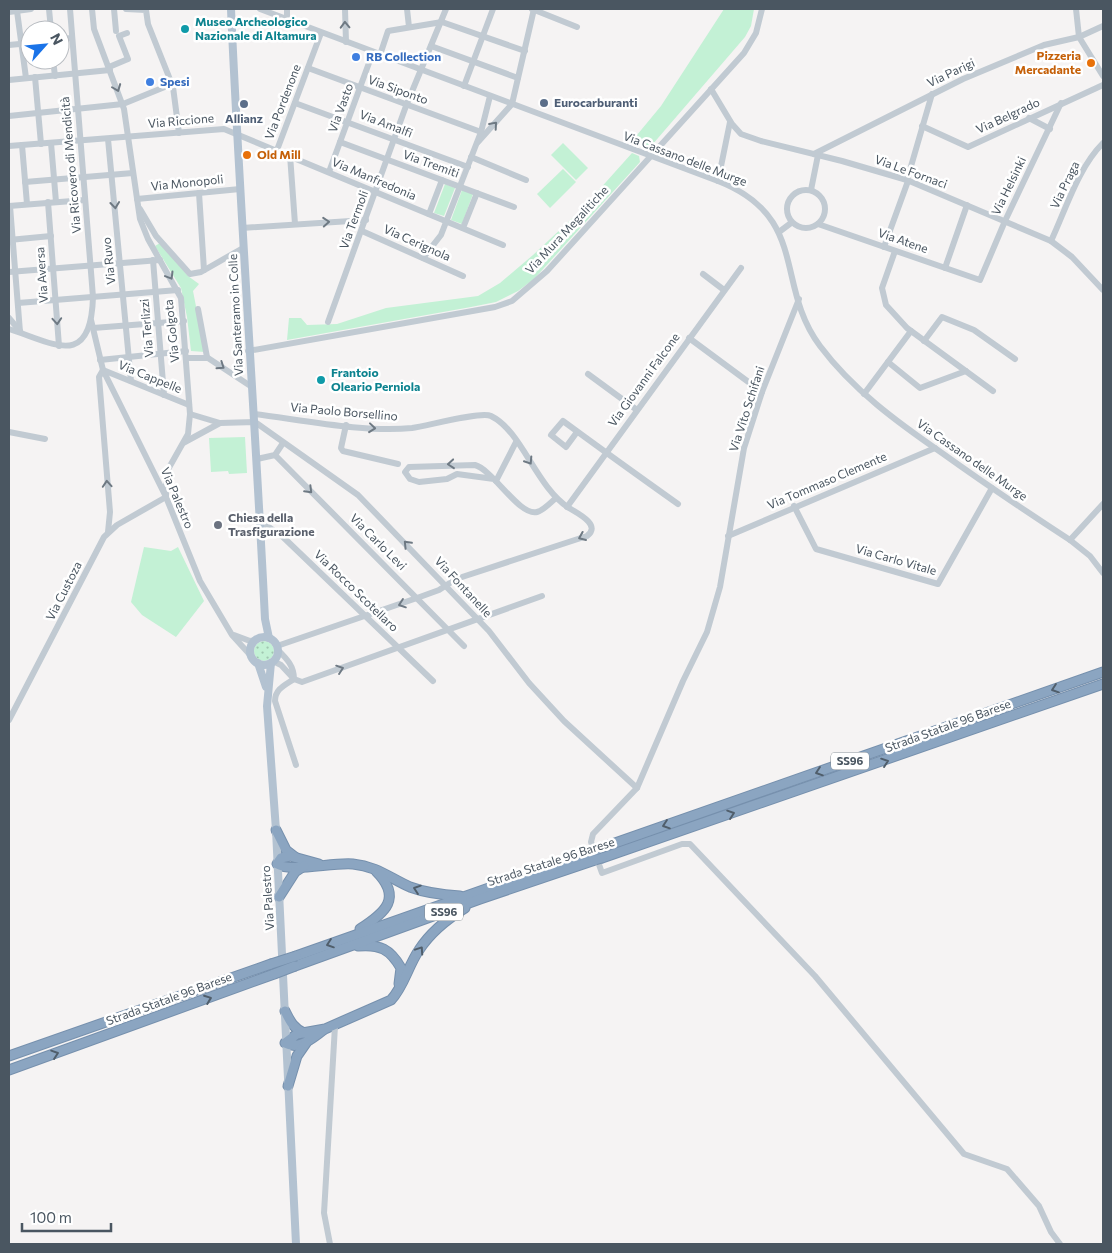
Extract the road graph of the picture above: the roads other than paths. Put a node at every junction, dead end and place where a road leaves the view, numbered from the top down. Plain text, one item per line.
1 (31, 9) edge
2 (70, 9) edge
3 (92, 9) edge
4 (114, 9) edge
5 (126, 9) edge
6 (231, 9) edge
7 (260, 9) edge
8 (287, 9) edge
9 (345, 9) edge
10 (407, 9) edge
11 (446, 9) edge
12 (491, 9) edge
13 (762, 9) edge
14 (1076, 9) edge
15 (533, 10) edge
16 (17, 11) junction
17 (9, 12) edge
18 (287, 20) junction
19 (442, 22) junction
20 (577, 26) dead end
21 (1103, 26) edge
22 (409, 27) junction
23 (116, 31) dead end
24 (127, 33) dead end
25 (321, 33) junction
26 (20, 36) edge
27 (483, 36) junction
28 (1078, 37) junction
29 (72, 38) joint
30 (346, 42) junction
31 (431, 46) junction
32 (525, 51) junction
33 (376, 54) junction
34 (473, 61) junction
35 (308, 68) junction
36 (109, 69) junction
37 (25, 70) edge
38 (54, 70) edge
39 (421, 70) junction
40 (75, 74) junction
41 (55, 76) junction
42 (1103, 76) edge
43 (35, 77) junction
44 (26, 78) junction
45 (518, 78) junction
46 (9, 80) edge
47 (172, 84) junction
48 (1103, 85) edge
49 (464, 86) junction
50 (360, 88) junction
51 (711, 89) junction
52 (932, 94) junction
53 (490, 96) junction
54 (295, 102) junction
55 (123, 104) junction
56 (512, 104) junction
57 (1061, 104) junction
58 (406, 106) junction
59 (77, 109) junction
60 (38, 113) junction
61 (9, 116) edge
62 (1029, 118) junction
63 (348, 121) junction
64 (730, 122) junction
65 (922, 126) junction
66 (1050, 129) junction
67 (179, 132) junction
68 (481, 132) junction
69 (236, 133) junction
70 (128, 137) junction
71 (108, 139) junction
72 (395, 139) junction
73 (80, 141) junction
74 (340, 142) junction
75 (51, 143) junction
76 (1103, 143) edge
77 (42, 144) junction
78 (9, 145) edge
79 (22, 145) junction
80 (476, 146) junction
81 (277, 150) junction
82 (816, 155) junction
83 (290, 156) junction
84 (471, 157) junction
85 (649, 157) junction
86 (387, 160) junction
87 (468, 166) junction
88 (330, 172) junction
89 (133, 173) junction
90 (112, 175) junction
91 (84, 177) junction
92 (54, 180) junction
93 (442, 180) junction
94 (526, 180) dead end
95 (908, 180) junction
96 (718, 181) junction
97 (25, 182) junction
98 (460, 186) junction
99 (240, 189) junction
100 (811, 190) junction
101 (376, 192) junction
102 (199, 193) junction
103 (478, 193) junction
104 (86, 200) junction
105 (48, 202) junction
106 (56, 202) junction
107 (138, 203) junction
108 (27, 204) junction
109 (10, 206) edge
110 (967, 206) junction
111 (514, 207) dead end
112 (429, 214) junction
113 (366, 220) junction
114 (446, 221) junction
115 (1005, 221) junction
116 (791, 223) junction
117 (295, 224) junction
118 (818, 224) junction
119 (242, 228) junction
120 (464, 228) junction
121 (362, 231) junction
122 (779, 232) junction
123 (50, 236) junction
124 (11, 239) edge
125 (1051, 241) junction
126 (504, 245) dead end
127 (884, 247) junction
128 (243, 248) junction
129 (895, 251) junction
130 (423, 258) junction
131 (156, 260) junction
132 (121, 263) junction
133 (91, 265) junction
134 (53, 268) junction
135 (741, 268) dead end
136 (945, 268) junction
137 (204, 270) junction
138 (12, 272) edge
139 (703, 274) dead end
140 (463, 276) dead end
141 (980, 280) joint
142 (178, 290) junction
143 (724, 290) junction
144 (1103, 290) edge
145 (156, 292) junction
146 (124, 295) junction
147 (93, 298) junction
148 (799, 299) junction
149 (55, 300) junction
150 (18, 303) junction
151 (198, 309) dead end
152 (9, 318) edge
153 (184, 321) junction
154 (328, 322) dead end
155 (158, 323) junction
156 (91, 325) junction
157 (126, 326) junction
158 (9, 328) edge
159 (911, 331) junction
160 (20, 332) junction
161 (689, 338) junction
162 (924, 341) junction
163 (59, 346) junction
164 (248, 351) junction
165 (161, 354) junction
166 (186, 355) junction
167 (129, 357) junction
168 (207, 358) junction
169 (1015, 359) dead end
170 (100, 360) junction
171 (888, 362) junction
172 (103, 370) junction
173 (966, 371) junction
174 (588, 374) dead end
175 (131, 381) junction
176 (252, 387) junction
177 (993, 391) dead end
178 (762, 392) junction
179 (864, 394) junction
180 (164, 395) junction
181 (189, 405) junction
182 (637, 410) junction
183 (190, 414) junction
184 (254, 418) junction
185 (220, 424) junction
186 (346, 425) junction
187 (9, 432) edge
188 (578, 432) dead end
189 (45, 439) dead end
190 (185, 442) junction
191 (516, 442) junction
192 (283, 443) junction
193 (935, 448) junction
194 (606, 452) junction
195 (275, 455) junction
196 (256, 459) junction
197 (407, 469) junction
198 (495, 480) junction
199 (992, 488) junction
200 (166, 497) junction
201 (556, 498) junction
202 (678, 504) dead end
203 (1103, 504) edge
204 (794, 506) junction
205 (567, 507) junction
206 (260, 521) junction
207 (108, 532) junction
208 (728, 536) junction
209 (1070, 540) junction
210 (1102, 569) edge
211 (447, 586) junction
212 (542, 596) dead end
213 (418, 598) junction
214 (366, 616) junction
215 (476, 618) junction
216 (264, 619) junction
217 (447, 629) junction
218 (232, 635) junction
219 (269, 638) junction
220 (257, 639) junction
221 (464, 646) dead end
222 (278, 648) junction
223 (399, 648) junction
224 (255, 660) junction
225 (272, 662) junction
226 (1102, 672) edge
227 (294, 679) junction
228 (433, 681) dead end
229 (1103, 684) edge
230 (267, 690) junction
231 (9, 720) edge
232 (296, 765) dead end
233 (636, 788) junction
234 (276, 830) junction
235 (596, 855) junction
236 (297, 858) junction
237 (276, 864) junction
238 (319, 864) junction
239 (305, 866) junction
240 (372, 867) junction
241 (465, 896) junction
242 (279, 897) junction
243 (480, 899) junction
244 (348, 942) junction
245 (397, 994) junction
246 (286, 1010) junction
247 (335, 1026) junction
248 (306, 1037) junction
249 (285, 1043) junction
250 (9, 1056) edge
251 (9, 1070) edge
252 (288, 1086) junction
253 (296, 1244) edge
254 (330, 1244) edge
255 (1060, 1244) edge

1 - 16 street
2 - 29 street, Via Ricovero di Mendicità
3 - 36 street, Via Golgota
4 - 23 street
5 - 47 street
6 - 69 main road, Via Santeramo in Colle
7 - 18 street, Via Cassano delle Murge
8 - 18 street
30 -> 9 street
10 - 22 street
11 - 19 street, Via Termoli
12 - 27 street
13 - 51 street, Via Mura Megalitiche
14 - 28 street
15 - 20 street
15 - 32 street
16 - 17 street
16 - 26 street
18 - 25 street, Via Cassano delle Murge
19 - 22 street
19 - 27 street
19 - 31 street, Via Termoli
21 - 28 street, Via Parigi
22 - 33 street, Via Vasto
24 - 36 street
25 - 30 street, Via Cassano delle Murge
25 - 35 street, Via Pordenone
27 - 32 street
27 - 34 street
28 - 42 street
28 - 52 street, Via Parigi
29 - 40 street, Via Ricovero di Mendicità
30 - 33 street, Via Cassano delle Murge
31 - 34 street
31 - 39 street, Via Termoli
32 - 45 street
33 - 39 street, Via Cassano delle Murge
33 - 50 street, Via Vasto
34 - 45 street
34 - 49 street
35 - 50 street, Via Siponto
35 - 54 street, Via Pordenone
36 - 40 street
36 -> 55 street, Via Golgota
37 - 44 street
38 - 41 street
39 - 49 street, Via Cassano delle Murge
39 - 58 street, Via Termoli
40 - 41 street
40 - 59 street, Via Ricovero di Mendicità
41 - 43 street
43 - 44 street
43 - 60 street
44 - 46 street
45 - 56 street
47 - 55 street
47 - 67 street
48 - 57 street, Via Belgrado
49 - 53 street, Via Cassano delle Murge
50 - 58 street, Via Siponto
50 - 63 street, Via Vasto
51 - 64 street, Via Le Fornaci
51 - 85 street, Via Mura Megalitiche
52 - 65 street
52 - 82 street, Via Parigi
53 - 56 street, Via Cassano delle Murge
53 - 68 street
54 - 63 street, Via Amalfi
54 - 81 street, Via Pordenone
55 - 59 street
55 - 70 street, Via Golgota
80 -> 56 street
56 - 85 street, Via Cassano delle Murge
57 - 62 street, Via Belgrado
57 - 66 street, Via Helsinki
58 - 68 street, Via Siponto
58 - 72 street, Via Termoli
59 - 60 street
59 - 73 street, Via Ricovero di Mendicità
60 - 61 street
60 - 77 street
62 - 65 street, Via Belgrado
62 - 66 street
63 - 72 street, Via Amalfi
63 - 74 street, Via Vasto
64 - 82 street, Via Le Fornaci
64 - 96 street
65 - 95 street
66 - 115 street, Via Helsinki
67 - 69 street, Via Riccione
67 - 70 street, Via Riccione
68 - 80 street
69 - 81 street, Via Manfredonia
69 - 99 main road, Via Santeramo in Colle
70 - 71 street, Via Riccione
70 - 89 street, Via Golgota
71 - 73 street, Via Riccione
71 - 90 street, Via Ruvo
72 - 86 street, Via Termoli
72 - 87 street, Via Amalfi
73 - 75 street, Via Riccione
73 - 91 street, Via Ricovero di Mendicità
74 - 86 street, Via Tremiti
74 - 88 street, Via Vasto
75 - 77 street, Via Riccione
75 - 92 street
76 - 125 street, Via Praga
77 - 79 street, Via Riccione
78 - 79 street, Via Riccione
79 - 97 street
80 - 84 street
81 - 83 street, Via Manfredonia
82 - 95 street, Via Le Fornaci
82 - 100 street
83 - 88 street, Via Manfredonia
83 - 117 street
84 - 87 street
84 - 94 street
85 - 96 street, Via Cassano delle Murge
85 - 164 street, Via Mura Megalitiche
86 - 93 street, Via Tremiti
86 - 101 street, Via Termoli
87 - 98 street
88 - 101 street, Via Manfredonia
89 - 90 street
89 - 107 street, Via Golgota
90 - 91 street
90 -> 132 street, Via Ruvo
91 - 92 street
91 - 104 street, Via Ricovero di Mendicità
92 - 97 street
92 - 106 street
93 - 98 street, Via Tremiti
93 - 112 street
95 - 110 street, Via Le Fornaci
95 - 127 street
96 - 122 street, Via Cassano delle Murge
97 - 108 street
98 - 103 street, Via Tremiti
98 - 114 street
99 - 102 street, Via Monopoli
99 - 119 main road, Via Santeramo in Colle
100 - 116 street
100 - 118 street
101 - 112 street, Via Manfredonia
101 - 113 street, Via Termoli
102 - 107 street, Via Monopoli
102 - 137 street
103 - 111 street, Via Tremiti
103 - 120 street
104 - 106 street
104 - 133 street, Via Ricovero di Mendicità
105 - 106 street
105 - 108 street
105 - 123 street, Via Aversa
107 - 131 street, Via Golgota
107 - 137 street, Via Golgota
108 - 109 street
109 - 124 street
110 - 115 street, Via Le Fornaci
110 - 136 street
112 - 114 street, Via Manfredonia
117 -> 113 street
113 - 121 street, Via Termoli
114 - 120 street, Via Manfredonia
114 - 130 street
115 - 125 street, Via Le Fornaci
115 - 141 street, Via Helsinki
116 - 118 street
116 - 122 street
117 - 119 street
118 - 127 street, Via Atene
119 - 128 main road, Via Santeramo in Colle
120 - 126 street, Via Manfredonia
121 - 130 street, Via Cerignola
121 - 154 street, Via Termoli
122 - 148 street, Via Cassano delle Murge
123 - 124 street
123 - 134 street, Via Aversa
124 - 138 street
125 - 144 street, Via Le Fornaci
127 - 129 street, Via Atene
128 - 137 street
128 - 164 main road, Via Santeramo in Colle
129 - 136 street, Via Atene
129 - 159 street
130 - 140 street, Via Cerignola
131 - 132 street
131 -> 142 street, Via Golgota
131 - 145 street, Via Terlizzi
132 - 133 street
132 - 146 street, Via Ruvo
133 - 134 street
133 - 147 street, Via Ricovero di Mendicità
134 - 138 street
134 - 149 street, Via Aversa
135 - 143 street, Via Giovanni Falcone
136 - 141 street, Via Atene
138 - 150 street
139 - 143 street
142 - 145 street
142 - 153 street, Via Golgota
143 - 161 street, Via Giovanni Falcone
145 - 146 street
145 - 155 street, Via Terlizzi
146 - 147 street
146 - 157 street, Via Ruvo
147 - 149 street
147 - 156 street, Via Ricovero di Mendicità
148 - 178 street, Via Vito Schifani
148 - 179 street, Via Cassano delle Murge
149 - 150 street
149 -> 163 street, Via Aversa
150 - 160 street
151 - 168 street
152 - 160 street
153 - 155 street
153 - 166 street, Via Golgota
155 - 157 street
155 - 165 street, Via Terlizzi
156 - 157 street
156 - 163 street
156 - 170 street, Via Ricovero di Mendicità
157 - 167 street, Via Ruvo
158 - 160 street
159 - 162 street
159 - 171 street
160 - 163 street
161 - 178 street
161 - 182 street, Via Giovanni Falcone
162 - 169 street
162 - 173 street
164 - 176 main road, Via Santeramo in Colle
165 - 166 street
165 - 167 street
165 - 180 street, Via Terlizzi
166 - 168 street
166 - 181 street, Via Golgota
167 - 170 street
167 - 175 street, Via Ruvo
168 -> 176 street
170 - 172 street, Via Ricovero di Mendicità
171 - 173 street
171 - 179 street
172 - 175 street, Via Cappelle
172 - 200 street, Via Palestro
207 -> 172 street, Via Ricovero di Mendicità
173 - 177 street
174 - 182 street
175 - 180 street, Via Cappelle
176 - 184 main road, Via Santeramo in Colle
178 - 208 street, Via Vito Schifani
179 - 193 street, Via Cassano delle Murge
180 - 181 street, Via Cappelle
181 - 183 street, Via Golgota
182 - 194 street, Via Giovanni Falcone
183 - 185 street
183 - 190 street, Via Golgota
184 - 185 street, Via Paolo Borsellino
184 - 186 street, Via Paolo Borsellino
184 - 192 street, Via Fontanelle
184 - 196 main road, Via Santeramo in Colle
185 - 190 street
186 -> 191 street, Via Paolo Borsellino
186 - 197 street
187 - 189 street
188 - 194 street
190 - 200 street
191 - 198 street
191 -> 201 street, Via Paolo Borsellino
192 - 195 street
211 -> 192 street, Via Fontanelle
193 - 199 street, Via Cassano delle Murge
193 - 204 street, Via Tommaso Clemente
194 - 202 street
194 - 205 street, Via Giovanni Falcone
195 - 196 street
195 -> 213 street, Via Carlo Levi
196 - 206 main road, Via Santeramo in Colle
198 -> 197 street
197 - 198 street
198 - 201 street
199 - 204 street, Via Carlo Vitale
199 - 209 street, Via Cassano delle Murge
200 - 207 street
200 - 218 street, Via Palestro
201 - 205 street, Via Paolo Borsellino
203 - 209 street
204 - 208 street, Via Tommaso Clemente
205 -> 211 street, Via Paolo Borsellino
206 - 214 street, Via Rocco Scotellaro
206 - 216 main road, Via Santeramo in Colle
207 - 231 street, Via Custoza
208 - 233 street, Via Vito Schifani
209 - 210 street, Via Cassano delle Murge
211 - 213 street
211 - 215 street, Via Fontanelle
212 - 215 street
213 -> 214 street
213 - 217 street, Via Carlo Levi
214 - 222 street
214 - 223 street, Via Rocco Scotellaro
215 - 217 street
215 - 233 street, Via Fontanelle
216 - 219 main road
216 - 220 main road
217 - 221 street, Via Carlo Levi
217 - 223 street
218 - 220 street
218 - 224 street, Via Palestro
219 - 220 main road
219 - 222 main road
220 - 224 main road
222 - 225 main road
222 - 227 street
227 -> 223 street
223 - 228 street, Via Rocco Scotellaro
224 - 225 main road
224 - 230 main road, Via Palestro
225 - 227 street
225 - 230 main road, Via Palestro
226 -> 235 highway, Strada Statale 96 Barese / SS96
227 - 232 street
235 -> 229 highway, Strada Statale 96 Barese / SS96
230 - 234 main road, Via Palestro
233 - 255 street, Via Vito Schifani
234 - 236 highway
234 - 237 main road, Via Palestro
235 - 241 highway, Strada Statale 96 Barese / SS96
235 - 243 highway, Strada Statale 96 Barese / SS96
236 - 237 highway
236 - 238 highway
237 - 239 highway
237 - 242 main road, Via Palestro
238 - 239 highway
238 - 240 highway
239 - 242 highway
241 -> 240 highway
240 - 244 highway
241 - 244 highway, Strada Statale 96 Barese / SS96
242 - 246 main road, Via Palestro
243 - 244 highway, Strada Statale 96 Barese / SS96
245 -> 243 highway
244 - 245 highway
244 -> 250 highway, Strada Statale 96 Barese / SS96, bridge
251 -> 244 highway, Strada Statale 96 Barese / SS96, bridge
245 - 247 highway
246 - 248 highway
246 - 249 main road, Via Palestro
247 - 248 highway
247 - 254 street
248 - 249 highway
248 - 252 highway
249 - 252 main road, Via Palestro
252 - 253 main road, Via Palestro

